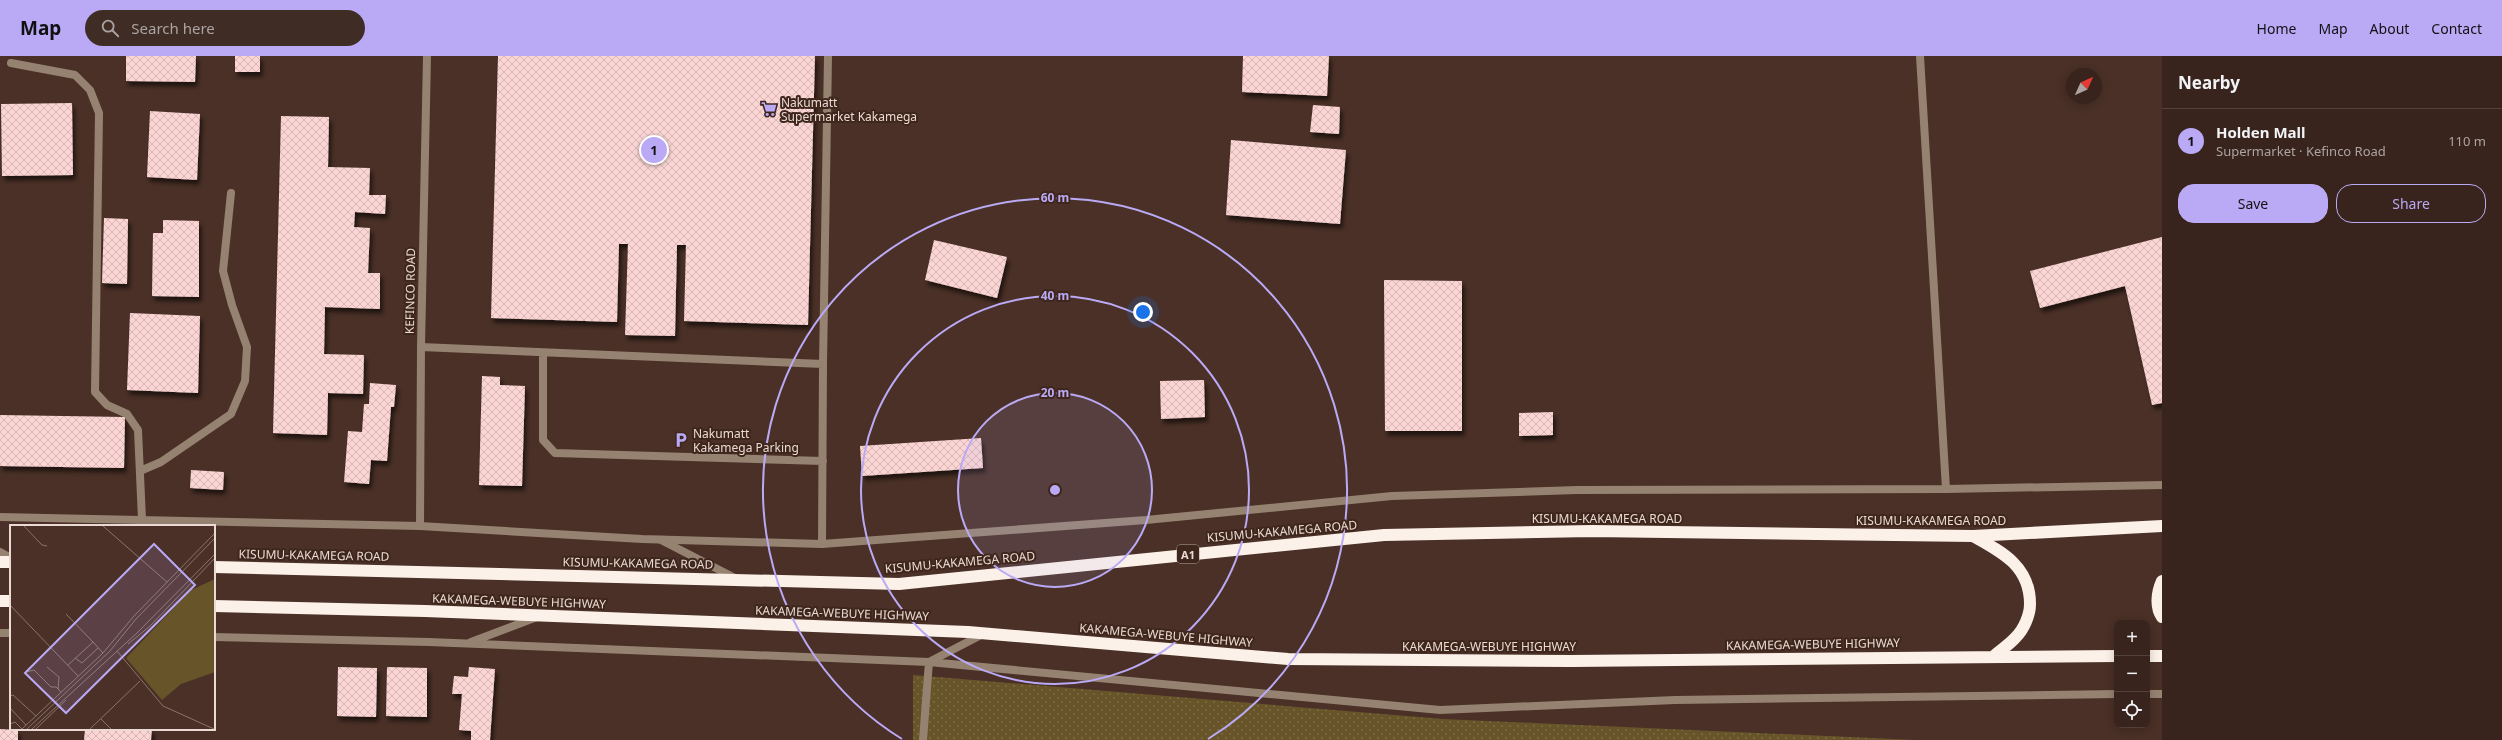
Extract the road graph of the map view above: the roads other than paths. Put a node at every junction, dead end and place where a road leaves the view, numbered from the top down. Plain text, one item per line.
1 (427, 56) edge
2 (828, 56) edge
3 (1920, 56) edge
4 (11, 63) dead end
5 (231, 193) dead end
6 (421, 347) junction
7 (543, 353) junction
8 (823, 364) junction
9 (822, 462) junction
10 (140, 471) junction
11 (2162, 485) edge
12 (1946, 489) junction
13 (0, 517) edge
14 (142, 519) junction
15 (420, 526) junction
16 (2162, 526) edge
17 (1972, 536) junction
18 (662, 540) junction
19 (822, 544) junction
20 (0, 552) edge
21 (10, 557) edge
22 (215, 567) edge
23 (738, 580) junction
24 (2162, 581) edge
25 (215, 606) edge
26 (541, 616) junction
27 (2162, 617) edge
28 (983, 634) junction
29 (215, 637) edge
30 (468, 643) junction
31 (1995, 655) junction
32 (2114, 656) edge
33 (2150, 656) edge
34 (2162, 656) edge
35 (929, 662) junction
36 (2114, 694) edge
37 (2150, 694) edge
38 (2162, 694) edge
39 (923, 740) edge

1 - 6 street, KEFINCO ROAD
2 - 8 street
3 - 12 street
4 - 10 street
5 - 10 street
6 - 7 street
6 - 15 street, KEFINCO ROAD
7 - 8 street
7 - 9 street
8 - 9 street
9 - 19 street
10 - 14 street
11 - 12 street
12 - 19 street
13 - 14 street
14 - 15 street
15 - 18 street
16 - 17 highway, KISUMU-KAKAMEGA ROAD / A1
17 - 23 highway, KISUMU-KAKAMEGA ROAD / A1
17 - 31 highway
18 - 19 street
18 - 23 street
20 - 21 street
22 - 23 highway, KISUMU-KAKAMEGA ROAD / A1
24 - 27 highway
25 - 26 highway, KAKAMEGA-WEBUYE HIGHWAY
26 - 28 highway, KAKAMEGA-WEBUYE HIGHWAY
26 - 30 street
28 - 31 highway, KAKAMEGA-WEBUYE HIGHWAY
28 - 35 street
29 - 30 street
30 - 35 street
31 - 32 highway, KAKAMEGA-WEBUYE HIGHWAY
33 - 34 highway
35 - 36 street
35 - 39 street
37 - 38 street

